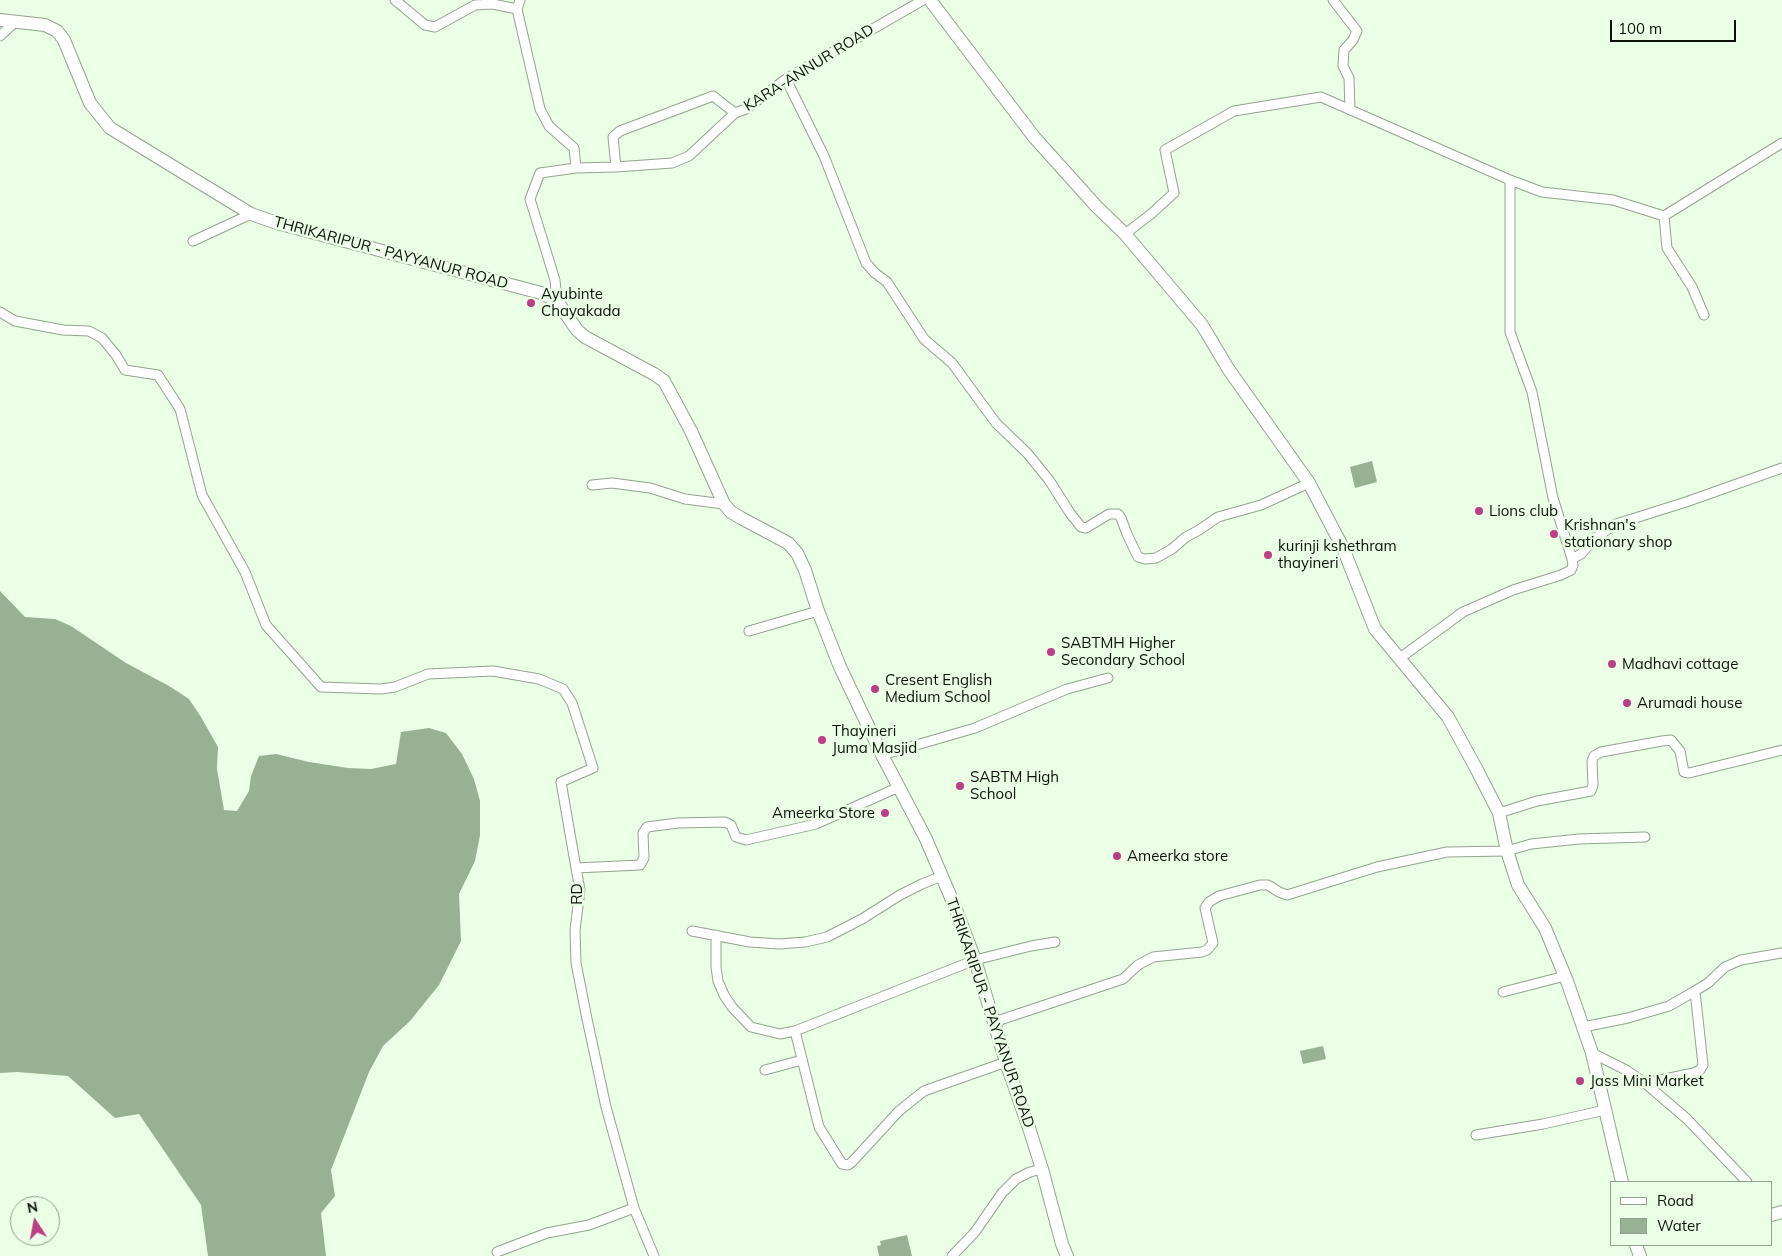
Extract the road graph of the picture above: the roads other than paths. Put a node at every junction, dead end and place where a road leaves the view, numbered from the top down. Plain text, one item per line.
1 (395, 0) edge
2 (520, 0) edge
3 (923, 0) edge
4 (930, 0) edge
5 (1334, 0) edge
6 (517, 9) junction
7 (0, 20) edge
8 (14, 23) junction
9 (0, 36) edge
10 (786, 79) junction
11 (1350, 110) junction
12 (735, 112) junction
13 (1782, 144) edge
14 (616, 167) junction
15 (576, 168) junction
16 (1510, 180) junction
17 (251, 214) junction
18 (1664, 216) junction
19 (1125, 234) junction
20 (193, 241) dead end
21 (557, 301) junction
22 (0, 312) edge
23 (1704, 315) dead end
24 (1782, 468) edge
25 (1309, 483) junction
26 (592, 485) dead end
27 (724, 504) junction
28 (1572, 559) junction
29 (818, 611) junction
30 (750, 631) dead end
31 (1400, 658) junction
32 (1108, 678) dead end
33 (1782, 750) edge
34 (882, 755) junction
35 (898, 787) junction
36 (1499, 813) junction
37 (1645, 836) dead end
38 (1507, 851) junction
39 (576, 868) junction
40 (942, 876) junction
41 (692, 931) dead end
42 (716, 935) junction
43 (1055, 942) dead end
44 (1782, 953) edge
45 (975, 960) junction
46 (1565, 976) junction
47 (1696, 991) junction
48 (1503, 992) dead end
49 (994, 1022) junction
50 (1584, 1027) junction
51 (795, 1031) junction
52 (1592, 1053) junction
53 (802, 1060) junction
54 (1006, 1062) junction
55 (766, 1070) dead end
56 (1644, 1083) junction
57 (1604, 1110) junction
58 (1476, 1135) dead end
59 (1042, 1169) junction
60 (1622, 1181) edge
61 (1747, 1181) edge
62 (634, 1208) junction
63 (497, 1252) dead end
64 (654, 1256) edge
65 (952, 1256) edge
66 (1067, 1256) edge

1 - 6 street
2 - 6 street
3 - 10 street, KARA-ANNUR ROAD
4 - 19 main road
5 - 11 street
6 - 15 street
7 - 8 main road, THRIKARIPUR - PAYYANUR ROAD
8 - 9 street
8 - 17 main road, THRIKARIPUR - PAYYANUR ROAD
10 - 12 street, KARA-ANNUR ROAD
10 - 25 street
11 - 16 street
11 - 19 street
12 - 14 street
12 - 14 street, KARA-ANNUR ROAD
13 - 18 street
14 - 15 street
15 - 21 street
16 - 18 street
16 - 28 street
17 - 20 street
17 - 21 main road, THRIKARIPUR - PAYYANUR ROAD
18 - 23 street
19 - 25 main road
21 - 27 main road, THRIKARIPUR - PAYYANUR ROAD
22 - 39 street
24 - 28 street
25 - 31 main road
26 - 27 street
27 - 29 main road, THRIKARIPUR - PAYYANUR ROAD
28 - 31 street
29 - 30 street
29 - 34 main road, THRIKARIPUR - PAYYANUR ROAD
31 - 36 main road
32 - 34 street
33 - 36 street
34 - 35 main road, THRIKARIPUR - PAYYANUR ROAD
35 - 39 street, RD
35 - 40 main road, THRIKARIPUR - PAYYANUR ROAD
36 - 38 main road
37 - 38 street
38 - 46 main road
38 - 49 street
39 - 62 street, RD
40 - 42 street
40 - 45 main road, THRIKARIPUR - PAYYANUR ROAD
41 - 42 street
42 - 51 street
43 - 45 street
44 - 47 street
45 - 49 main road, THRIKARIPUR - PAYYANUR ROAD
45 - 51 street
46 - 48 street
46 - 50 main road
47 - 50 street
47 - 56 street
49 - 54 main road, THRIKARIPUR - PAYYANUR ROAD
50 - 52 main road
51 - 53 street
52 - 56 street
52 - 57 main road
53 - 54 street
53 - 55 street
54 - 59 main road, THRIKARIPUR - PAYYANUR ROAD
56 - 61 street
57 - 58 street
57 - 60 main road
59 - 65 street
59 - 66 main road, THRIKARIPUR - PAYYANUR ROAD
62 - 63 street
62 - 64 street, RD

